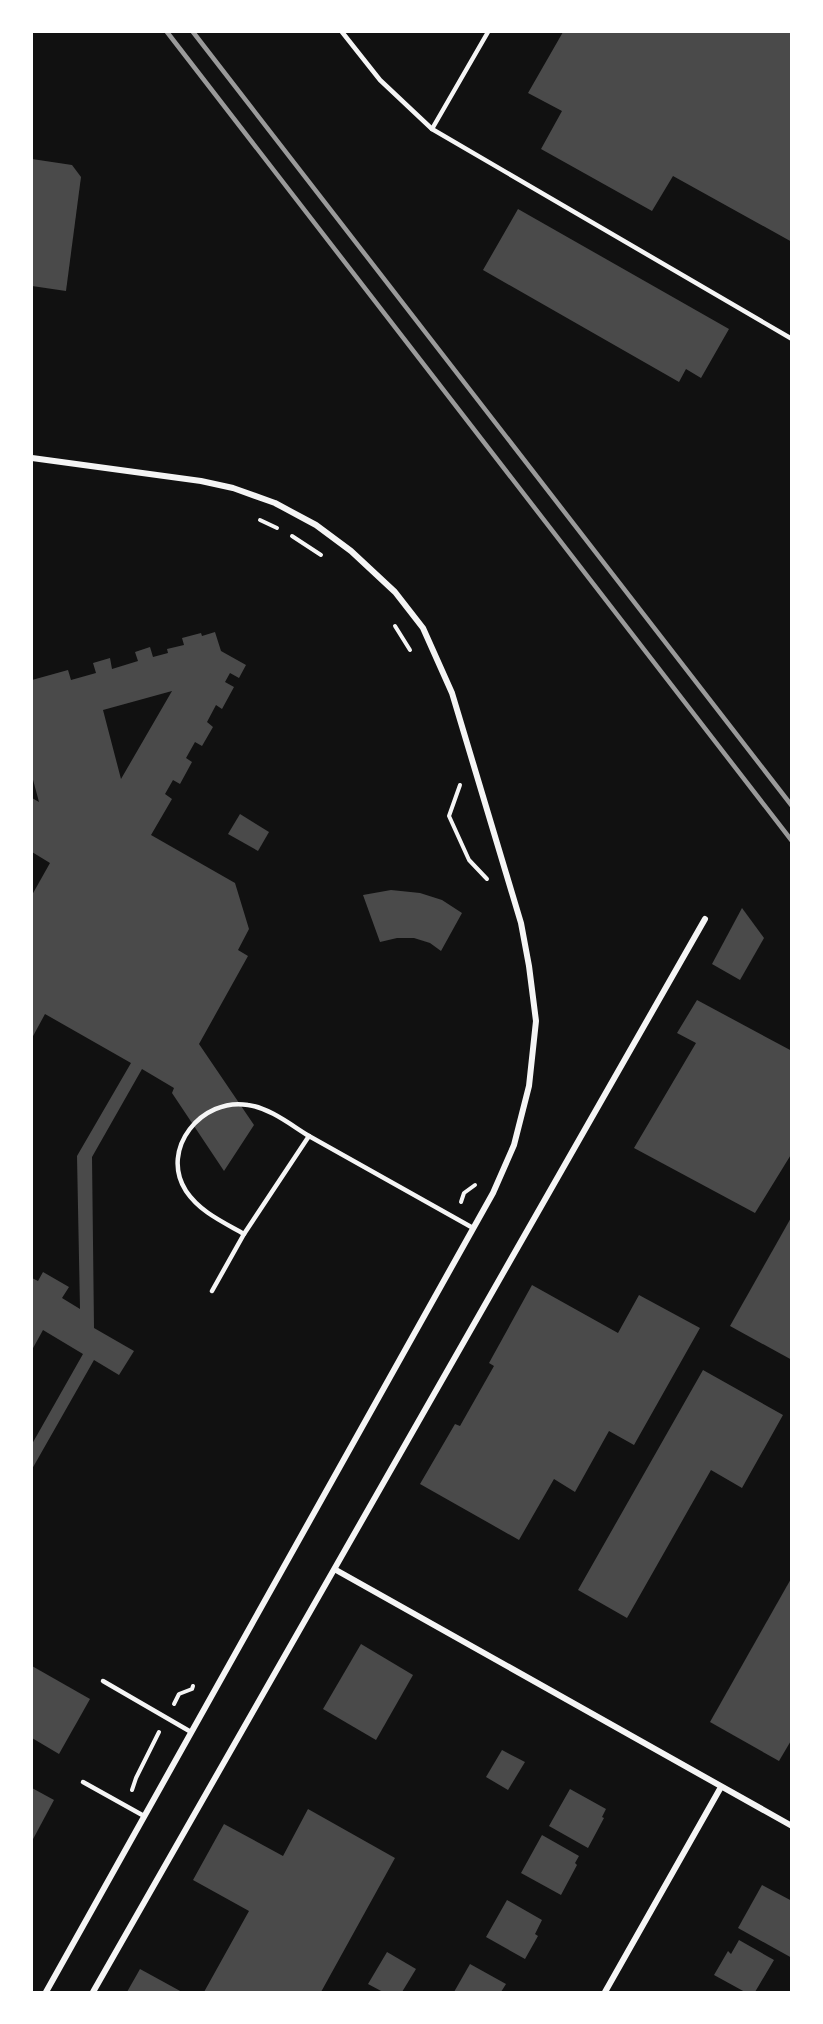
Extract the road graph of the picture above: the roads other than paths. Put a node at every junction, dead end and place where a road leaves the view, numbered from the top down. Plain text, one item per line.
1 (342, 32) edge
2 (488, 32) edge
3 (432, 129) junction
4 (792, 339) edge
5 (32, 458) edge
6 (705, 919) dead end
7 (309, 1136) junction
8 (473, 1228) junction
9 (244, 1234) junction
10 (212, 1291) dead end
11 (336, 1570) junction
12 (103, 1681) dead end
13 (191, 1732) junction
14 (83, 1782) dead end
15 (721, 1787) junction
16 (144, 1816) junction
17 (792, 1826) edge
18 (46, 1992) edge
19 (93, 1992) edge
20 (605, 1992) edge

1 - 3 lane
2 - 3 lane
3 - 4 lane
5 - 8 street
6 - 11 street
7 - 8 lane
7 - 9 lane
7 - 9 lane
8 - 13 street
9 - 10 lane
11 - 15 street
11 - 19 street
12 - 13 lane
13 - 16 street
14 - 16 lane
15 - 17 street
15 - 20 street
16 - 18 street

